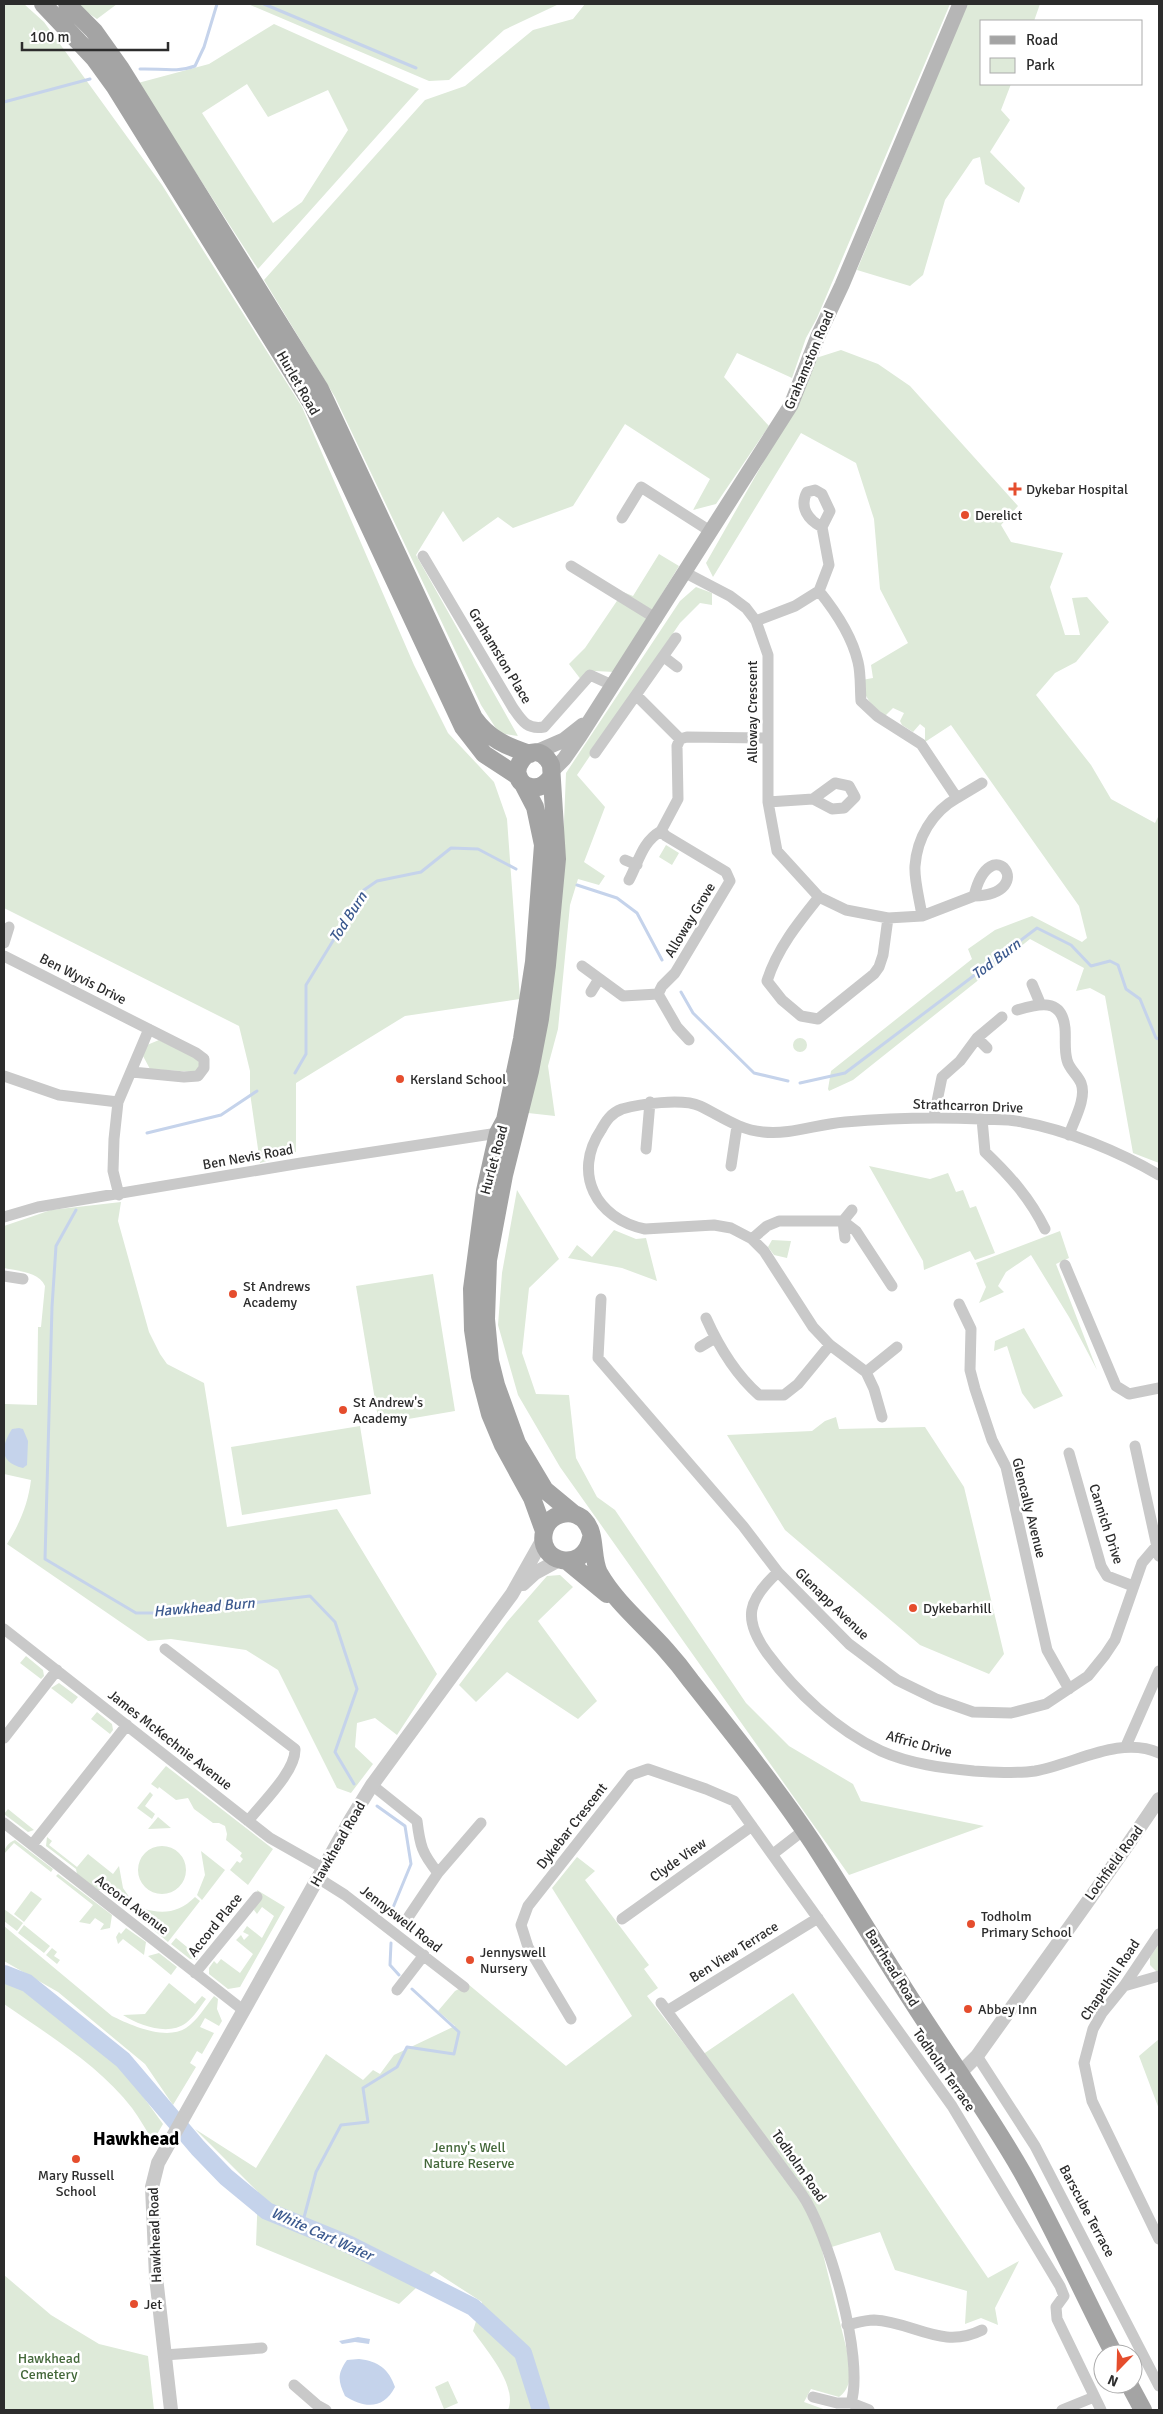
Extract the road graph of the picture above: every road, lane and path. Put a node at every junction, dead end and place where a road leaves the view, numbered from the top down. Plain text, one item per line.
1 (43, 4) edge
2 (67, 4) edge
3 (960, 4) edge
4 (622, 518) dead end
5 (822, 527) dead end
6 (710, 531) junction
7 (423, 556) dead end
8 (571, 566) dead end
9 (684, 572) junction
10 (819, 591) junction
11 (657, 618) junction
12 (756, 621) junction
13 (676, 638) dead end
14 (664, 656) junction
15 (677, 666) dead end
16 (612, 686) junction
17 (636, 695) junction
18 (593, 715) junction
19 (766, 738) junction
20 (680, 739) junction
21 (532, 753) junction
22 (595, 753) dead end
23 (552, 774) junction
24 (520, 779) junction
25 (982, 783) dead end
26 (957, 798) junction
27 (813, 799) dead end
28 (768, 802) junction
29 (661, 831) junction
30 (625, 860) dead end
31 (637, 865) junction
32 (629, 880) dead end
33 (974, 896) dead end
34 (819, 897) junction
35 (922, 916) junction
36 (888, 918) junction
37 (9, 927) dead end
38 (4, 942) edge
39 (4, 956) edge
40 (582, 966) dead end
41 (599, 979) junction
42 (1032, 984) dead end
43 (591, 992) dead end
44 (658, 994) junction
45 (1040, 1003) junction
46 (1017, 1010) dead end
47 (1002, 1018) dead end
48 (148, 1029) junction
49 (977, 1038) junction
50 (688, 1040) dead end
51 (987, 1048) dead end
52 (132, 1072) junction
53 (4, 1076) edge
54 (118, 1102) junction
55 (650, 1102) junction
56 (934, 1116) junction
57 (982, 1119) junction
58 (737, 1126) junction
59 (498, 1133) junction
60 (1069, 1135) junction
61 (646, 1149) dead end
62 (731, 1166) dead end
63 (1159, 1175) edge
64 (119, 1195) junction
65 (852, 1210) dead end
66 (4, 1217) edge
67 (843, 1221) junction
68 (1045, 1229) dead end
69 (752, 1238) junction
70 (845, 1238) dead end
71 (1064, 1265) dead end
72 (4, 1276) edge
73 (23, 1279) dead end
74 (892, 1286) dead end
75 (601, 1299) dead end
76 (959, 1304) dead end
77 (706, 1318) dead end
78 (715, 1338) junction
79 (830, 1345) junction
80 (896, 1347) dead end
81 (700, 1348) dead end
82 (866, 1372) junction
83 (1159, 1388) edge
84 (882, 1417) dead end
85 (1135, 1446) dead end
86 (1068, 1453) dead end
87 (574, 1514) junction
88 (544, 1535) junction
89 (591, 1538) junction
90 (1158, 1544) edge
91 (1159, 1556) edge
92 (563, 1560) junction
93 (778, 1572) junction
94 (1133, 1586) junction
95 (512, 1594) junction
96 (628, 1610) junction
97 (4, 1629) edge
98 (165, 1649) dead end
99 (57, 1670) junction
100 (1159, 1671) edge
101 (1069, 1689) junction
102 (127, 1725) junction
103 (4, 1738) edge
104 (1126, 1746) junction
105 (1159, 1753) edge
106 (372, 1784) junction
107 (1159, 1799) edge
108 (248, 1821) junction
109 (481, 1823) dead end
110 (752, 1826) junction
111 (6, 1830) edge
112 (804, 1830) junction
113 (32, 1845) junction
114 (773, 1854) junction
115 (438, 1872) junction
116 (320, 1873) junction
117 (257, 1896) dead end
118 (410, 1916) dead end
119 (818, 1918) junction
120 (622, 1919) dead end
121 (1159, 1934) edge
122 (424, 1955) junction
123 (196, 1973) junction
124 (1159, 1976) edge
125 (1124, 1986) junction
126 (464, 1987) dead end
127 (397, 1990) dead end
128 (664, 2007) joint
129 (243, 2010) junction
130 (571, 2019) dead end
131 (977, 2056) junction
132 (961, 2072) junction
133 (1159, 2238) edge
134 (847, 2325) junction
135 (982, 2330) dead end
136 (1109, 2344) edge
137 (262, 2348) dead end
138 (164, 2355) junction
139 (294, 2385) dead end
140 (1159, 2386) edge
141 (1134, 2394) edge
142 (813, 2397) dead end
143 (1094, 2397) junction
144 (851, 2403) junction
145 (319, 2409) edge
146 (171, 2410) edge
147 (869, 2410) edge
148 (1062, 2410) edge
149 (1100, 2410) edge
150 (1143, 2410) edge

1 - 24 main road, Hurlet Road
2 - 21 main road, Hurlet Road
3 - 6 main road, Grahamston Road
4 - 6 street
5 - 10 street
6 - 9 main road, Grahamston Road
7 - 16 street, Grahamston Place
8 - 11 street
9 - 11 main road, Grahamston Road
9 - 12 street, Alloway Crescent
10 - 12 street
10 - 26 street
11 - 16 main road, Grahamston Road
12 - 19 street, Alloway Crescent
13 - 14 street
14 - 15 street
14 - 17 street
16 - 18 main road, Grahamston Road
17 - 20 street
17 - 22 street
18 - 21 main road, Grahamston Road
18 - 23 main road, Grahamston Road
19 - 20 street
19 - 28 street, Alloway Crescent
20 - 29 street
21 - 23 main road
21 - 24 main road
23 - 24 main road
23 - 87 main road, Hurlet Road
24 - 59 main road, Hurlet Road
25 - 26 street
26 - 35 street
27 - 28 street
28 - 34 street, Alloway Crescent
29 - 31 street
29 - 44 street, Alloway Grove
30 - 31 street
31 - 32 street
33 - 35 street, Alloway Crescent
34 - 36 street, Alloway Crescent
34 - 36 street
35 - 36 street, Alloway Crescent
37 - 38 street
39 - 48 street, Ben Wyvis Drive
40 - 41 street
41 - 43 street
41 - 44 street
42 - 45 street
44 - 50 street
45 - 46 street
45 - 60 street
47 - 49 street
48 - 52 street
48 - 52 street, Ben Wyvis Drive
49 - 51 street
49 - 56 street
52 - 54 street
53 - 54 street
54 - 64 street
55 - 58 street, Strathcarron Drive
55 - 61 street
55 - 69 street, Strathcarron Drive
56 - 57 street, Strathcarron Drive
56 - 58 street, Strathcarron Drive
57 - 60 street, Strathcarron Drive
57 - 68 street
58 - 62 street
59 - 64 street, Ben Nevis Road
59 - 88 main road, Hurlet Road
60 - 63 street, Strathcarron Drive
64 - 66 street, Ben Nevis Road
65 - 67 street
67 - 69 street
67 - 70 street
67 - 74 street
69 - 79 street, Strathcarron Drive
71 - 83 street
72 - 73 street
75 - 93 street, Glenapp Avenue
76 - 101 street, Glencally Avenue
77 - 78 street
78 - 79 street
78 - 81 street
79 - 82 street, Strathcarron Drive
80 - 82 street
82 - 84 street
85 - 90 street
86 - 94 street, Cannich Drive
87 - 88 main road
87 - 89 main road
88 - 92 main road
88 - 95 street, Hawkhead Road
89 - 92 main road
89 - 96 main road, Barrhead Road
90 - 91 street
90 - 94 street, Glenapp Avenue
92 - 95 street, Hawkhead Road
92 - 96 main road, Barrhead Road
93 - 101 street, Glenapp Avenue
93 - 104 street, Affric Drive
94 - 101 street, Glenapp Avenue
95 - 106 street, Hawkhead Road
96 - 112 main road, Barrhead Road
97 - 99 street, James McKechnie Avenue
98 - 108 street
99 - 102 street, James McKechnie Avenue
99 - 103 street
100 - 104 street
102 - 108 street, James McKechnie Avenue
102 - 113 street
104 - 105 street, Affric Drive
106 - 115 street
106 - 116 street, Hawkhead Road
107 - 131 street, Lochfield Road
108 - 116 street, James McKechnie Avenue
109 - 115 street
110 - 114 street, Todholm Terrace
110 - 120 street, Clyde View
110 - 130 street, Dykebar Crescent
111 - 113 street, Accord Avenue
112 - 114 street
112 - 132 main road, Barrhead Road
113 - 123 street, Accord Avenue
114 - 119 street, Todholm Terrace
115 - 118 street
116 - 122 street, Jennyswell Road
116 - 129 street, Hawkhead Road
117 - 123 street, Accord Place
119 - 128 street, Ben View Terrace
119 - 143 street, Todholm Terrace
121 - 125 street, Chapelhill Road
122 - 126 street, Jennyswell Road
122 - 127 street
123 - 129 street, Accord Avenue
124 - 125 street
125 - 133 street, Chapelhill Road
128 - 134 street, Todholm Road
129 - 138 street, Hawkhead Road
131 - 132 street, Lochfield Road
131 - 140 street, Barscube Terrace
132 - 136 main road, Barrhead Road
134 - 135 street
134 - 144 street, Todholm Road
137 - 138 street
138 - 146 street, Hawkhead Road
139 - 145 street
141 - 150 main road
142 - 144 street
143 - 148 street
143 - 149 street
144 - 147 street

